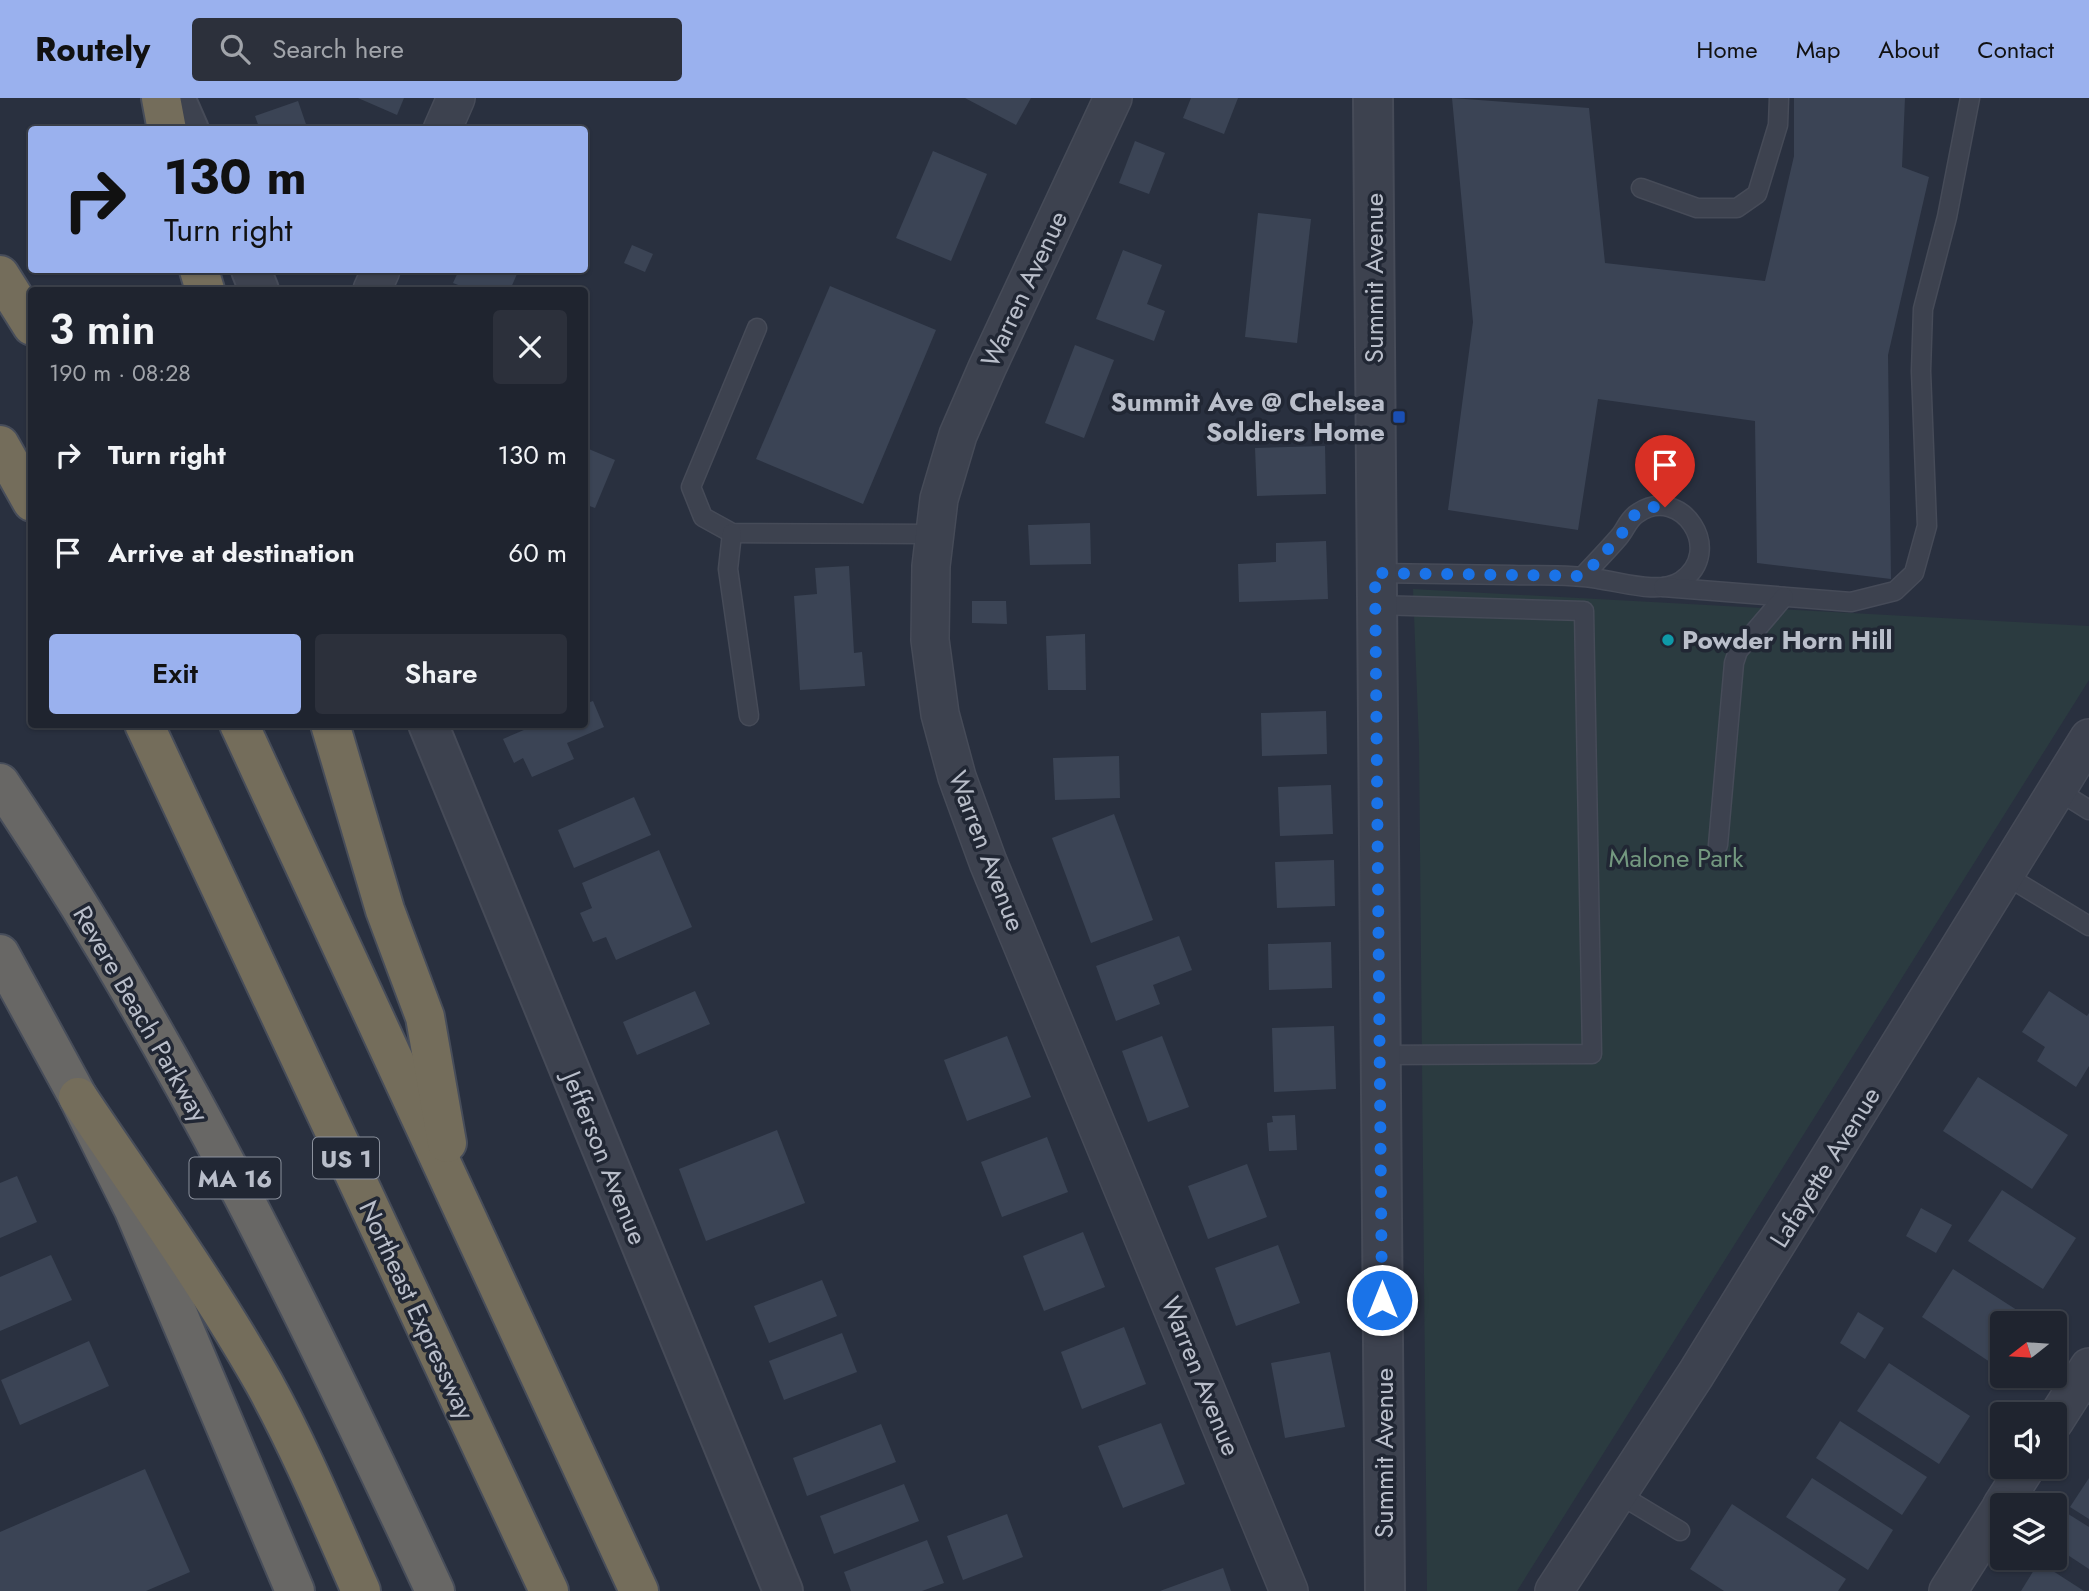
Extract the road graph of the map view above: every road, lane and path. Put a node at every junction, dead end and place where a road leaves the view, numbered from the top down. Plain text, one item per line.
1 (161, 98) edge
2 (175, 98) edge
3 (456, 98) edge
4 (1113, 98) edge
5 (1373, 98) edge
6 (1779, 98) edge
7 (1970, 98) edge
8 (166, 126) edge
9 (187, 126) edge
10 (444, 126) edge
11 (1641, 188) dead end
12 (5, 282) edge
13 (28, 319) edge
14 (757, 328) dead end
15 (0, 445) edge
16 (28, 495) edge
17 (732, 533) junction
18 (934, 534) junction
19 (1583, 576) junction
20 (1663, 587) junction
21 (1375, 589) junction
22 (1784, 597) junction
23 (749, 716) dead end
24 (146, 728) edge
25 (241, 728) edge
26 (331, 728) edge
27 (430, 728) edge
28 (2089, 738) edge
29 (0, 783) edge
30 (2057, 790) junction
31 (2089, 810) edge
32 (1718, 845) dead end
33 (2005, 875) junction
34 (2089, 926) edge
35 (0, 954) edge
36 (1380, 1055) junction
37 (78, 1097) junction
38 (456, 1194) junction
39 (2089, 1367) edge
40 (2067, 1402) edge
41 (1617, 1493) junction
42 (1990, 1524) edge
43 (1680, 1531) dead end
44 (1562, 1588) edge
45 (295, 1591) edge
46 (361, 1591) edge
47 (435, 1591) edge
48 (548, 1591) edge
49 (639, 1591) edge
50 (783, 1591) edge
51 (1289, 1591) edge
52 (1385, 1591) edge
53 (1948, 1591) edge

1 - 8 highway
2 - 9 street
3 - 10 street
4 - 18 street, Warren Avenue
5 - 21 street, Summit Avenue
6 - 11 lane
7 - 22 lane
12 - 13 highway
14 - 17 lane
15 - 16 highway
17 - 18 lane
17 - 23 lane
18 - 51 street, Warren Avenue
19 - 20 lane
19 - 20 lane
19 - 21 lane
20 - 22 lane
21 - 36 street, Summit Avenue
21 - 36 lane
22 - 32 lane
24 - 48 highway, Northeast Expressway / US 1
25 - 38 highway
26 - 38 highway
27 - 50 street, Jefferson Avenue
28 - 30 street, Lafayette Avenue
29 - 47 highway, Revere Beach Parkway / MA 16
30 - 31 lane
30 - 33 street, Lafayette Avenue
33 - 34 lane
33 - 41 street, Lafayette Avenue
35 - 37 highway
36 - 52 street, Summit Avenue
37 - 45 highway
37 - 46 highway
38 - 49 highway
39 - 40 street
41 - 43 lane
41 - 44 street, Lafayette Avenue
42 - 53 street

